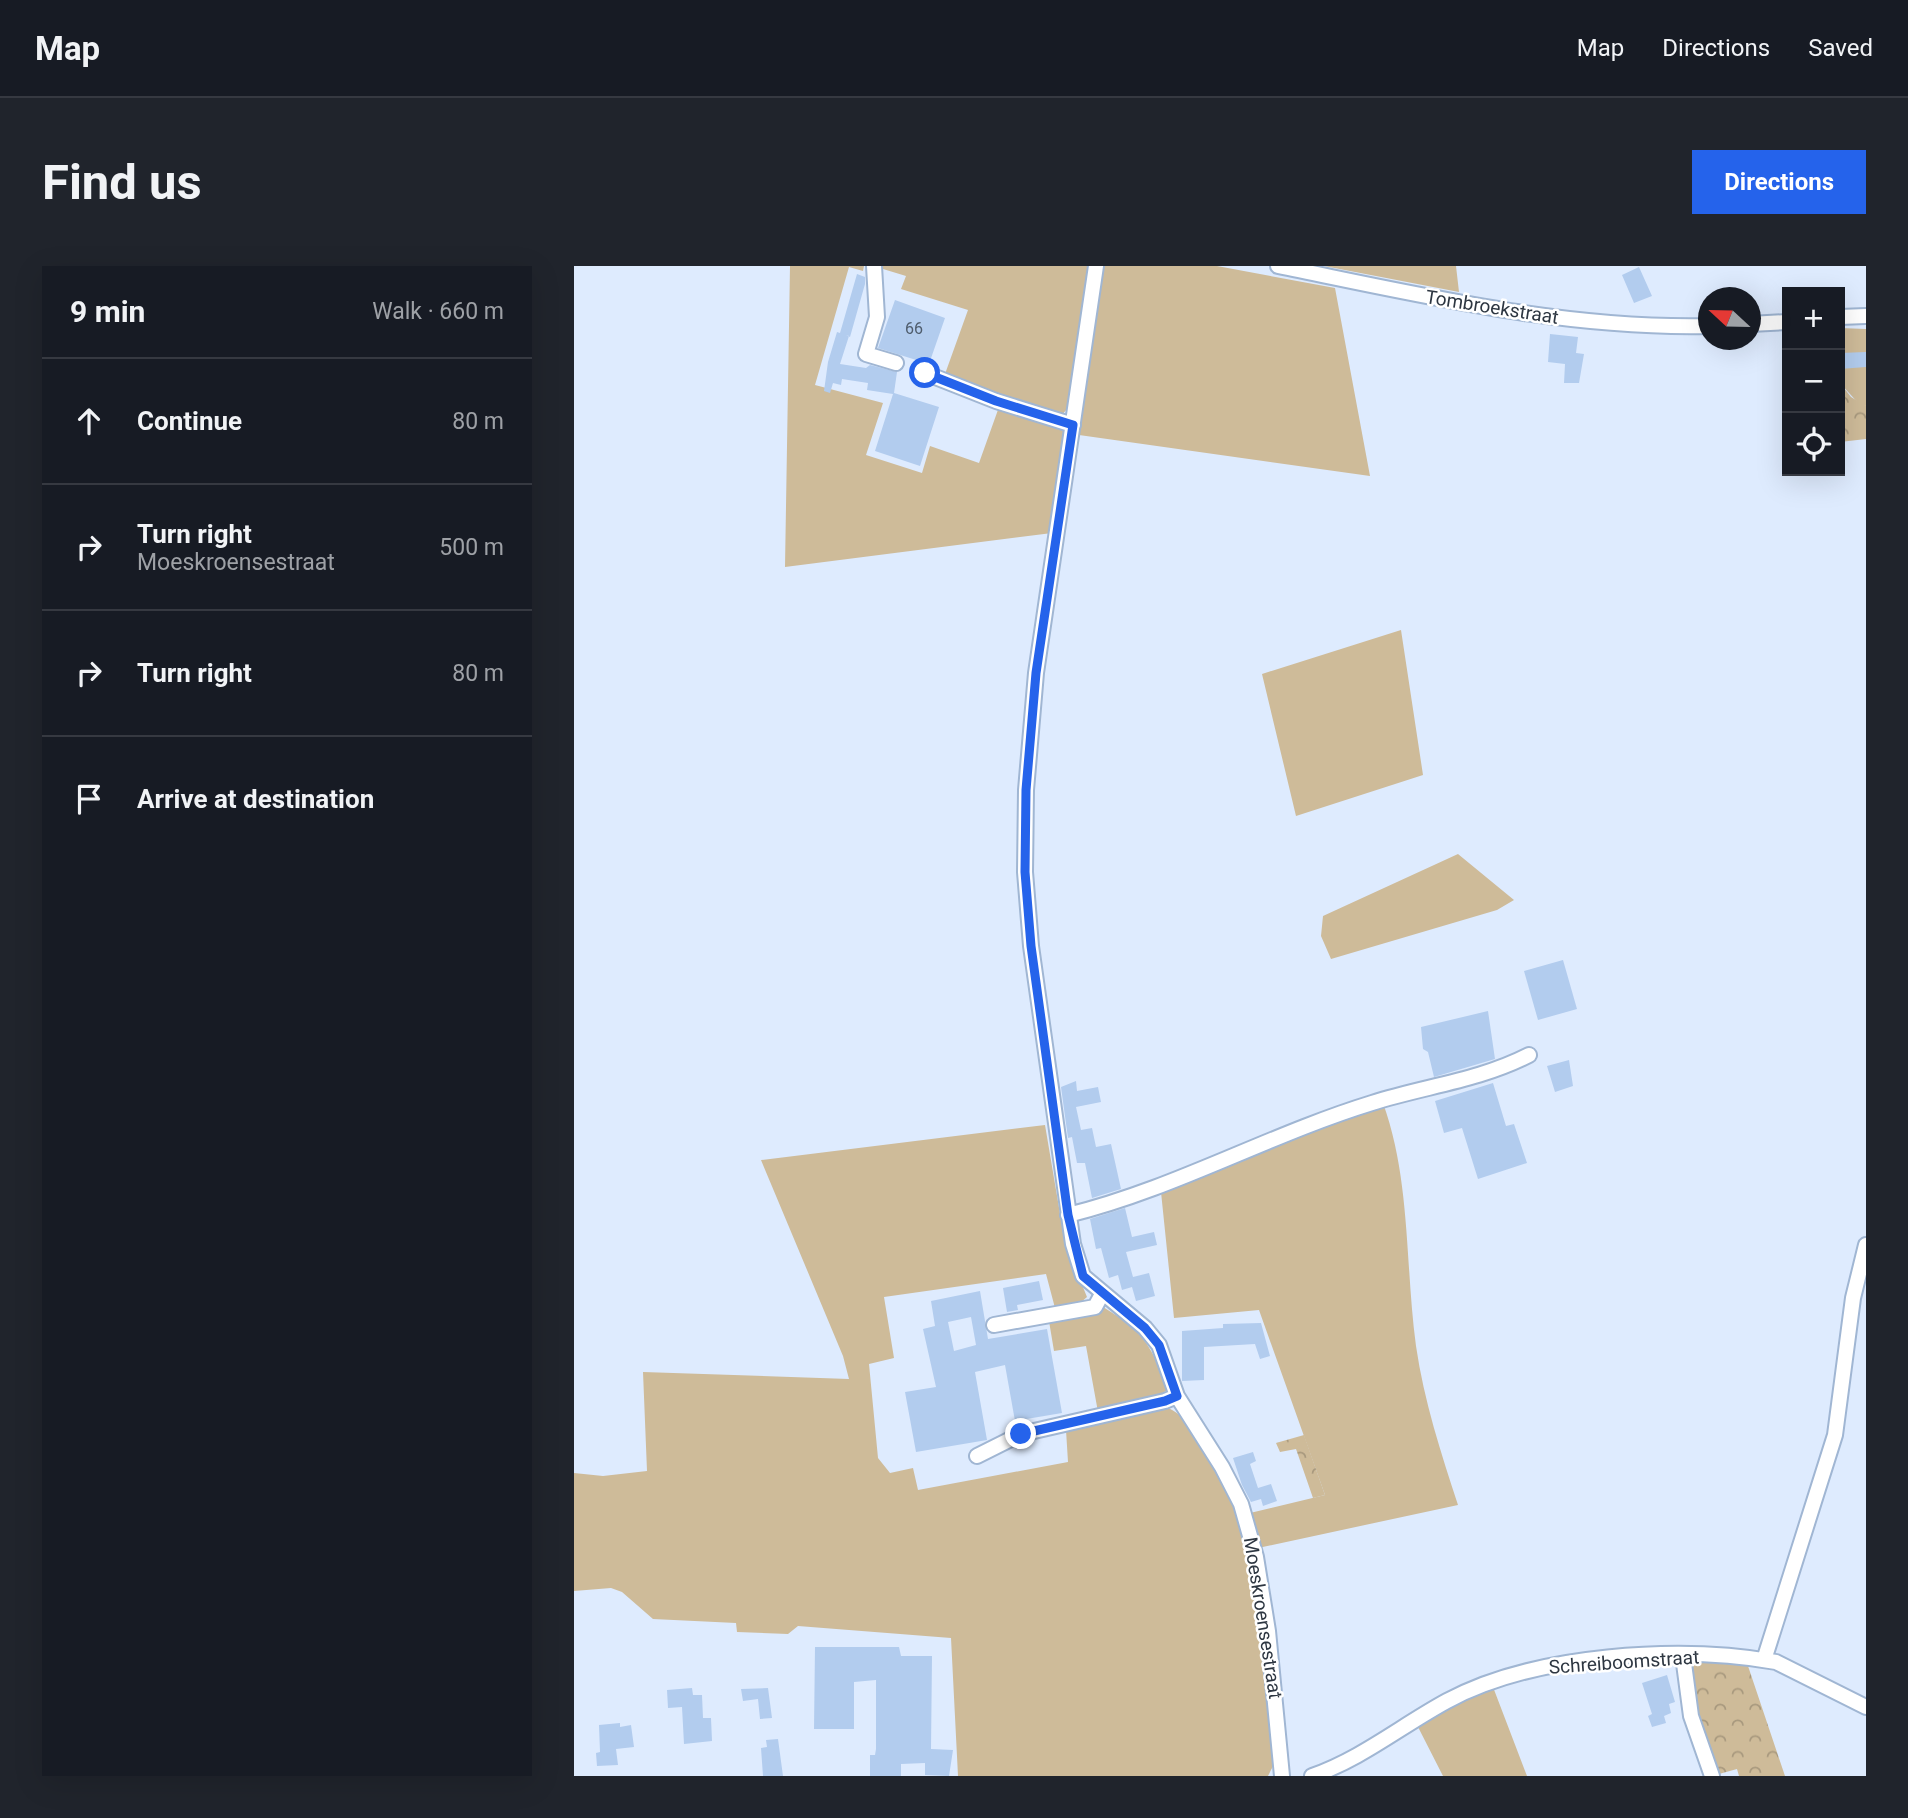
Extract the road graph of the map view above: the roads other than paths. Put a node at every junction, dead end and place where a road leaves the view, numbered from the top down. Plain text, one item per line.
1 (874, 266) edge
2 (1096, 266) edge
3 (1278, 266) edge
4 (1866, 316) edge
5 (1845, 317) edge
6 (1782, 322) edge
7 (1761, 323) edge
8 (1698, 326) edge
9 (896, 363) dead end
10 (925, 373) dead end
11 (1073, 425) junction
12 (1529, 1055) dead end
13 (1068, 1215) junction
14 (1866, 1245) edge
15 (1102, 1294) junction
16 (994, 1325) dead end
17 (1177, 1396) junction
18 (977, 1456) dead end
19 (1683, 1656) junction
20 (1764, 1660) junction
21 (1866, 1707) edge
22 (1282, 1776) edge
23 (1312, 1776) edge
24 (1712, 1776) edge

1 - 9 street
2 - 11 street, Moeskroensestraat
3 - 8 street, Tombroekstraat
4 - 5 street
6 - 7 street
10 - 11 street
11 - 13 street, Moeskroensestraat
12 - 13 street
13 - 15 street, Moeskroensestraat
14 - 20 street
15 - 16 street
15 - 17 street, Moeskroensestraat
17 - 18 street
17 - 22 street, Moeskroensestraat
19 - 20 street, Schreiboomstraat
19 - 23 street, Schreiboomstraat
19 - 24 street
20 - 21 street, Schreiboomstraat

